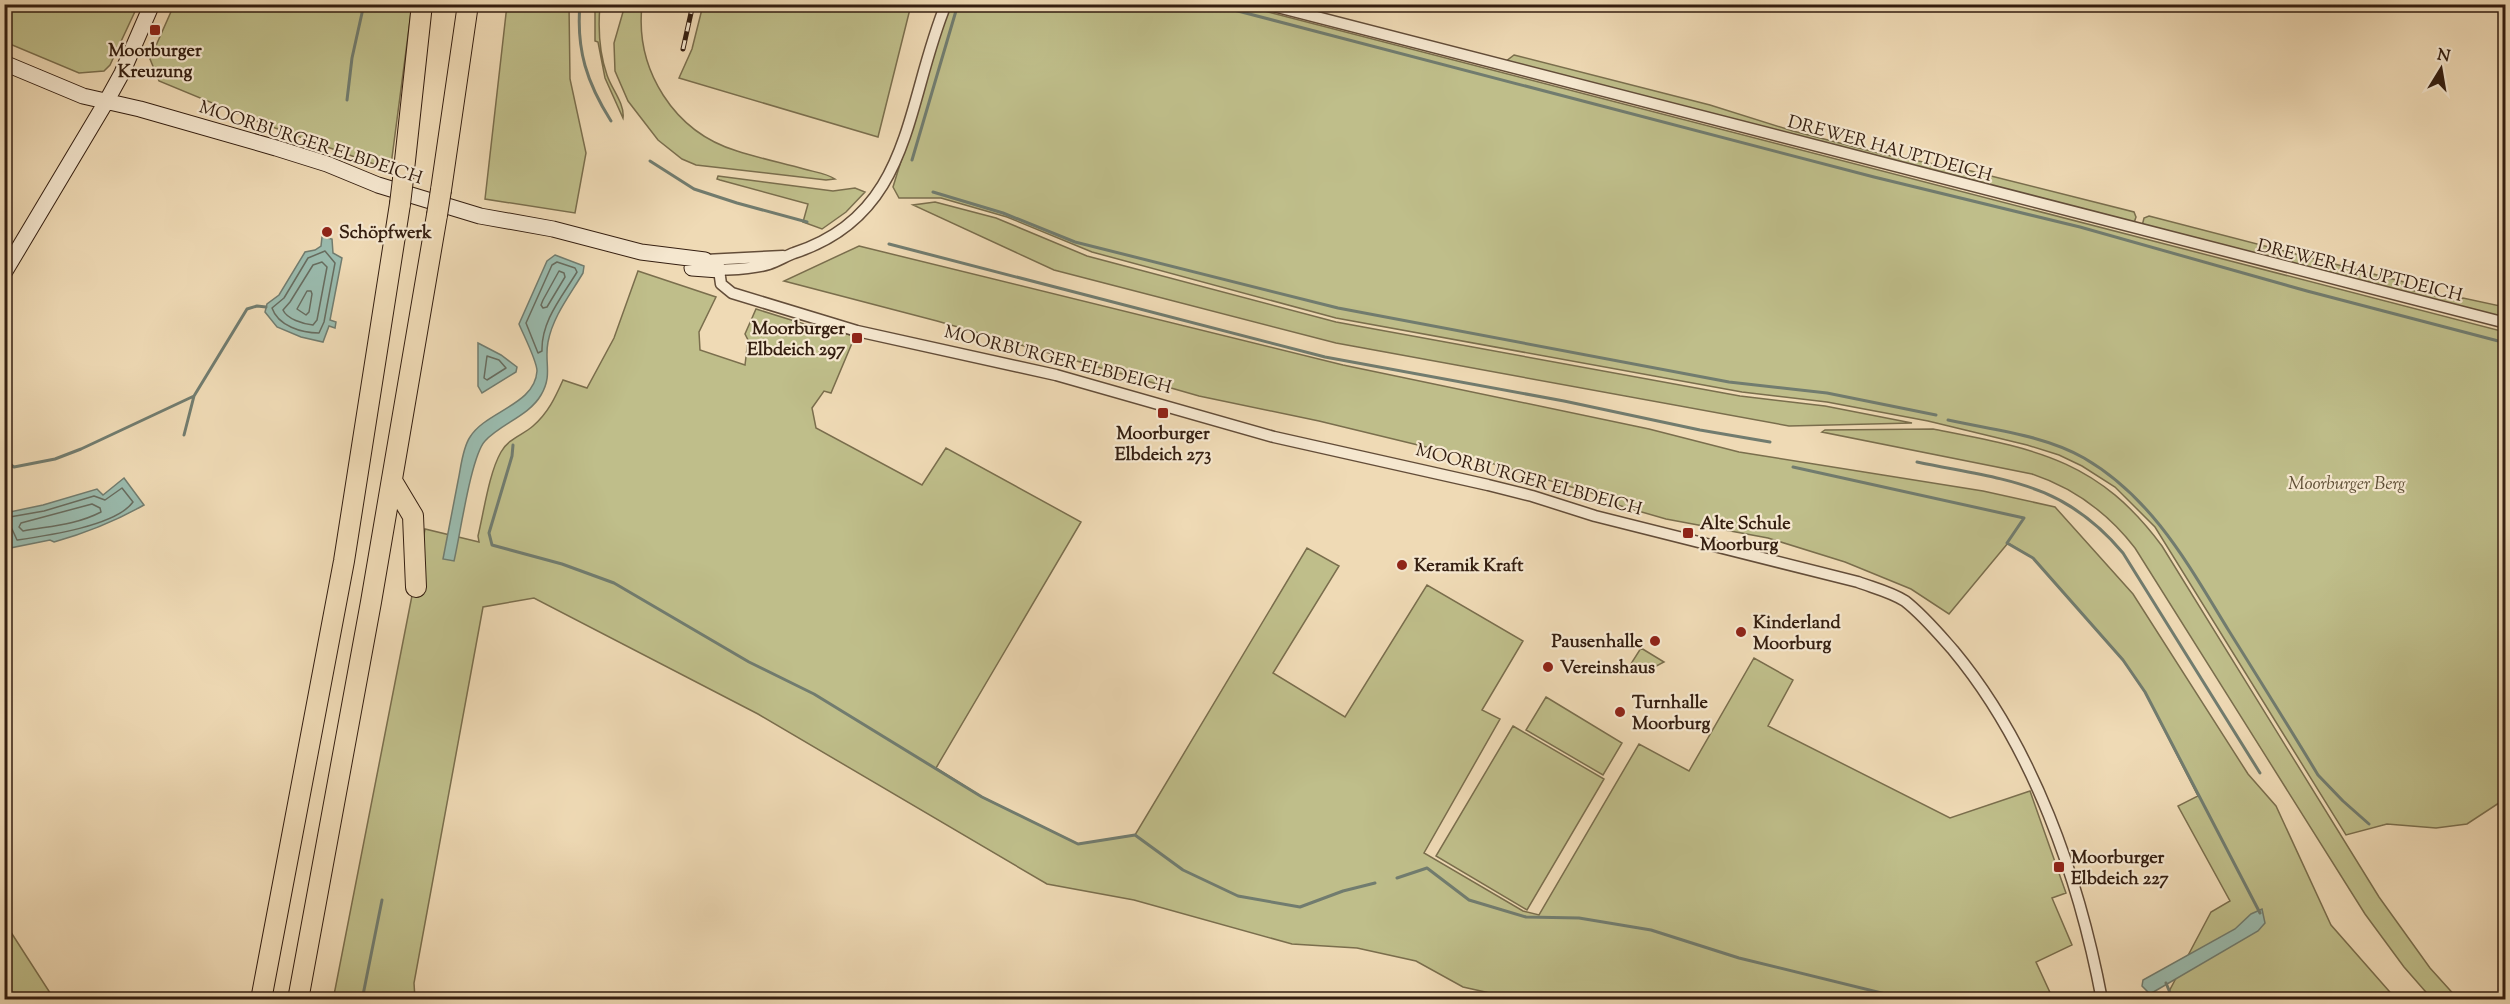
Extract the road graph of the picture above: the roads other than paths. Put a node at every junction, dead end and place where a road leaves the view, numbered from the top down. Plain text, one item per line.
1 (152, 4) edge
2 (422, 4) edge
3 (428, 4) edge
4 (468, 4) edge
5 (946, 4) edge
6 (1266, 4) edge
7 (419, 32) junction
8 (4, 63) edge
9 (106, 102) junction
10 (609, 244) junction
11 (789, 255) junction
12 (705, 260) junction
13 (719, 270) junction
14 (4, 273) edge
15 (2505, 323) edge
16 (392, 481) junction
17 (416, 587) dead end
18 (261, 999) edge
19 (298, 999) edge
20 (2102, 999) edge

1 - 9 street
2 - 7 highway
3 - 7 highway
4 - 16 highway, bridge
5 - 11 street
6 - 15 street, DREWER HAUPTDEICH
7 - 18 highway, bridge
8 - 9 street, MOORBURGER ELBDEICH
9 - 10 street, MOORBURGER ELBDEICH
9 - 14 street
10 - 12 street, MOORBURGER ELBDEICH
10 - 13 street, MOORBURGER ELBDEICH
11 - 12 street
11 - 13 street
12 - 13 street, MOORBURGER ELBDEICH
13 - 20 street, MOORBURGER ELBDEICH
16 - 17 highway
16 - 19 highway

